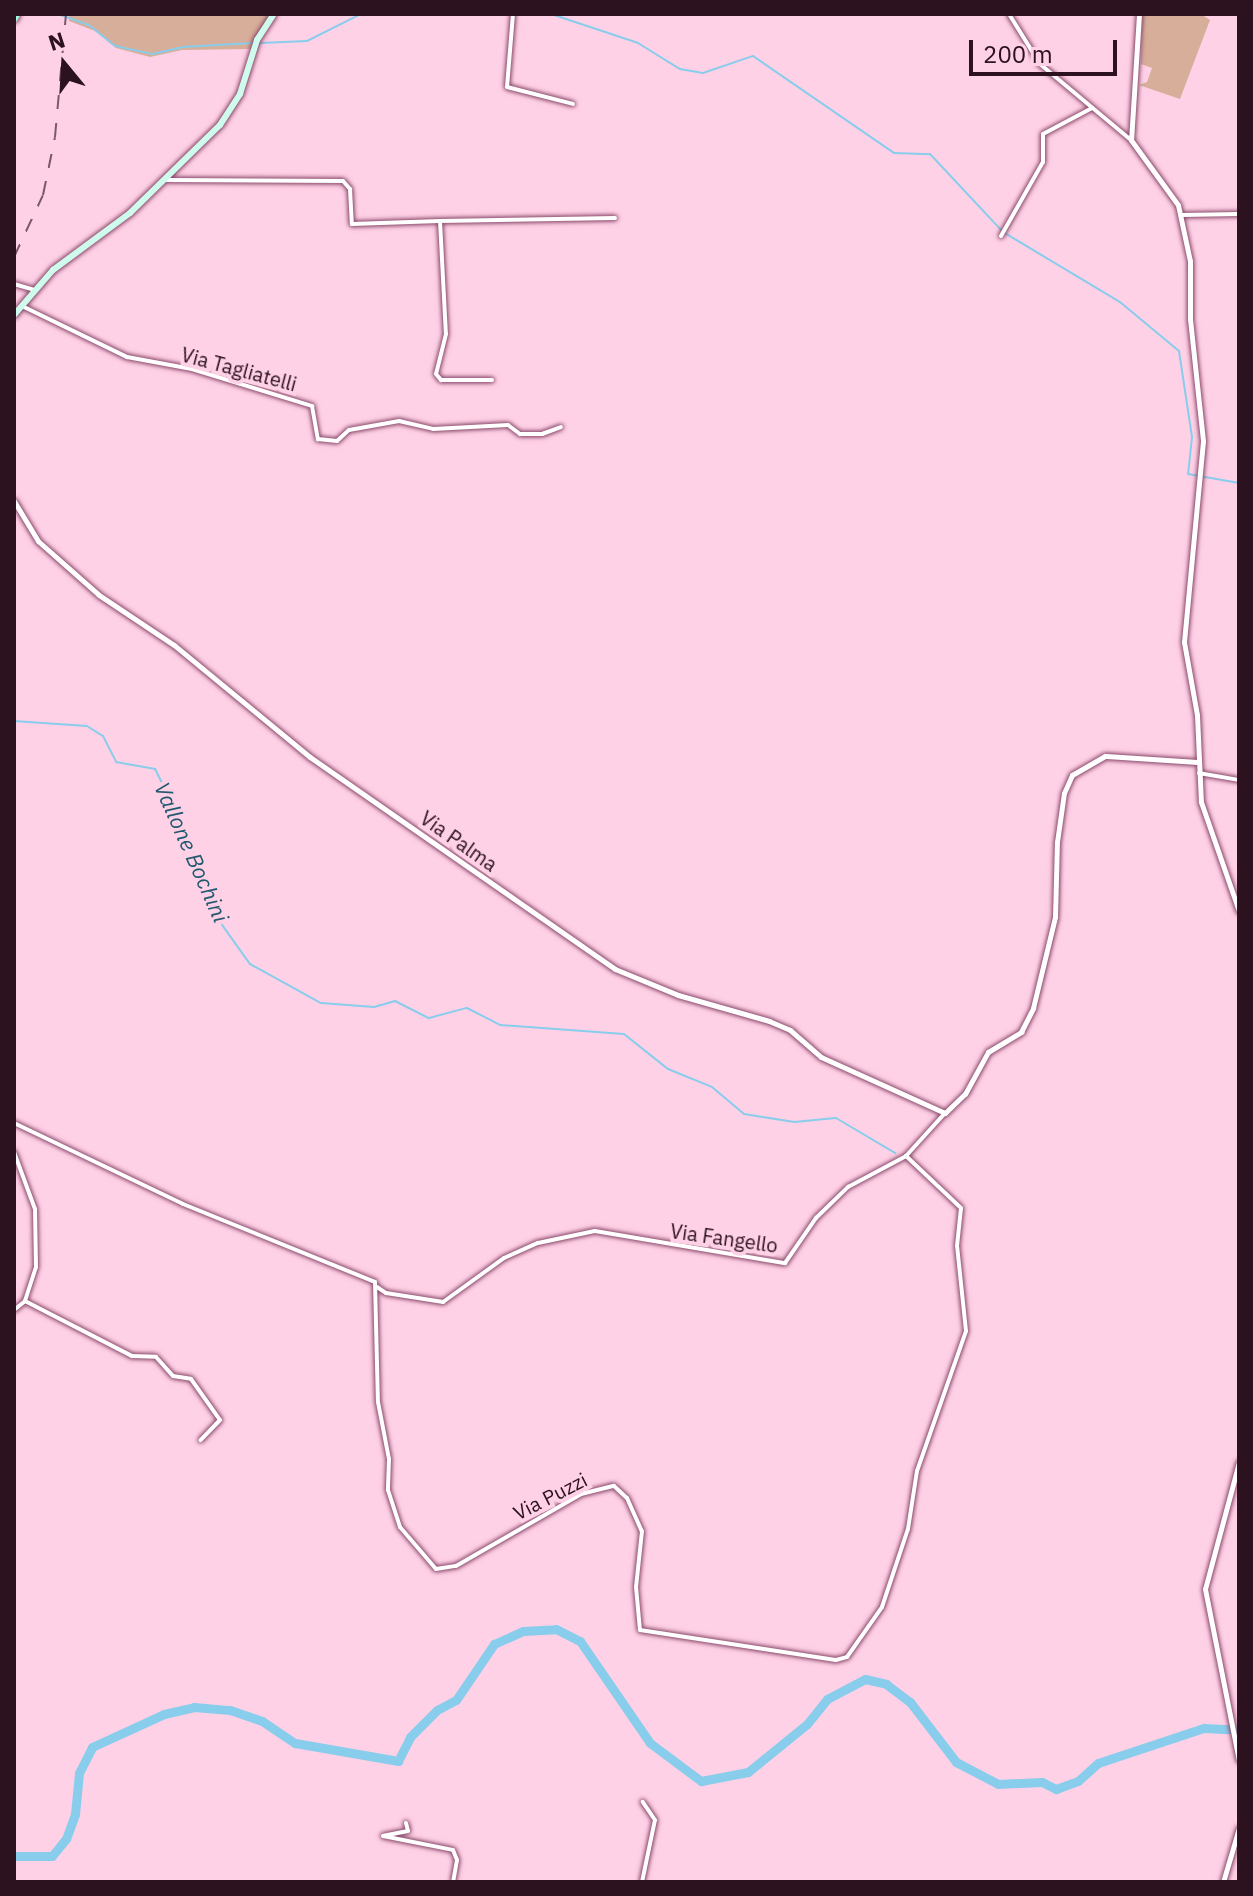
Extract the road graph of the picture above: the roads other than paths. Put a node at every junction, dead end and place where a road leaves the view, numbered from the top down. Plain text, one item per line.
1 (274, 14) edge
2 (513, 14) edge
3 (1009, 14) edge
4 (1139, 14) edge
5 (573, 104) dead end
6 (1092, 108) junction
7 (1131, 140) junction
8 (167, 180) junction
9 (1239, 214) edge
10 (1182, 215) junction
11 (615, 218) dead end
12 (440, 221) junction
13 (1001, 236) dead end
14 (14, 284) edge
15 (35, 291) junction
16 (22, 306) junction
17 (14, 315) edge
18 (492, 380) dead end
19 (561, 427) dead end
20 (14, 501) edge
21 (1199, 762) junction
22 (1199, 773) junction
23 (1239, 780) edge
24 (1239, 911) edge
25 (945, 1113) junction
26 (14, 1123) edge
27 (14, 1152) edge
28 (906, 1156) junction
29 (377, 1287) junction
30 (25, 1301) junction
31 (14, 1310) edge
32 (201, 1440) dead end
33 (1239, 1462) edge
34 (1239, 1760) edge
35 (643, 1802) dead end
36 (406, 1823) dead end
37 (1239, 1828) edge
38 (453, 1882) edge
39 (642, 1882) edge
40 (1223, 1882) edge

1 - 8 main road
2 - 5 street
3 - 6 street
4 - 7 street
6 - 7 street
6 - 13 street
7 - 10 street
8 - 12 street
8 - 15 main road
9 - 10 street
10 - 21 street
11 - 12 street
12 - 18 street
14 - 15 street
15 - 16 main road
16 - 17 main road
16 - 19 street, Via Tagliatelli
20 - 25 street, Via Palma
21 - 22 street
21 - 25 street, Via Fangello
22 - 23 street
22 - 24 street
25 - 28 street, Via Fangello
26 - 29 street
27 - 30 street
28 - 29 street, Via Fangello
28 - 29 street, Via Puzzi
30 - 31 street
30 - 32 street
33 - 34 street
35 - 39 street
36 - 38 street
37 - 40 street

